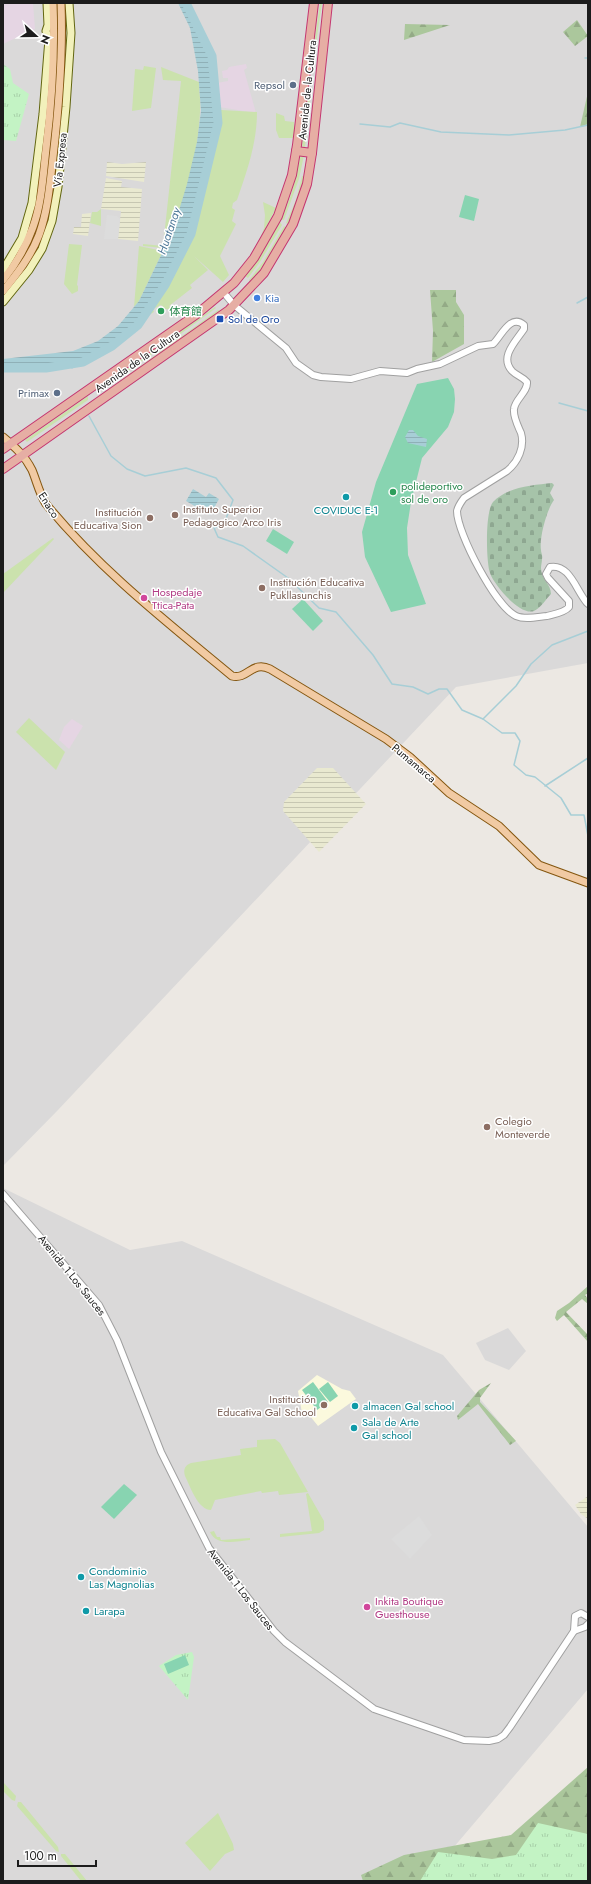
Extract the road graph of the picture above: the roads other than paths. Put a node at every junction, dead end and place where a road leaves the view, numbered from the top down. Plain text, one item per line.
1 (47, 3) edge
2 (53, 3) edge
3 (61, 3) edge
4 (69, 3) edge
5 (314, 3) edge
6 (328, 3) edge
7 (62, 20) junction
8 (51, 22) junction
9 (70, 27) junction
10 (69, 37) junction
11 (51, 41) junction
12 (62, 43) junction
13 (296, 151) junction
14 (312, 152) junction
15 (3, 270) edge
16 (3, 280) edge
17 (3, 291) edge
18 (224, 293) junction
19 (3, 302) edge
20 (234, 305) junction
21 (3, 437) edge
22 (11, 444) junction
23 (3, 449) edge
24 (23, 455) junction
25 (3, 469) edge
26 (588, 604) edge
27 (232, 676) joint
28 (588, 883) edge
29 (3, 1194) edge
30 (588, 1617) edge
31 (588, 1624) edge
32 (574, 1631) junction

1 - 8 main road, Vía Expresa
2 - 8 main road, Vía Expresa
3 - 7 main road, Vía Expresa
4 - 9 main road, Vía Expresa
5 - 13 highway, Avenida de la Cultura
6 - 14 highway, Avenida de la Cultura
7 - 8 main road
7 - 9 main road
7 - 12 main road, Vía Expresa
8 - 11 main road, Vía Expresa
9 - 10 main road, Vía Expresa
10 - 12 main road
10 - 19 main road, Vía Expresa
11 - 12 main road
11 - 15 main road, Vía Expresa
11 - 16 main road, Vía Expresa
12 - 17 main road, Vía Expresa
13 - 14 highway
13 - 18 highway, Avenida de la Cultura
14 - 20 highway, Avenida de la Cultura
18 - 20 street
18 - 22 highway, Avenida de la Cultura
20 - 24 highway, Avenida de la Cultura
20 - 26 street
21 - 22 main road, Enaco
22 - 23 highway, Avenida de la Cultura
22 - 24 main road, Enaco
24 - 25 highway, Avenida de la Cultura
24 - 27 main road, Enaco
27 - 28 main road, Pumamarca
29 - 32 street, Avenida 1 Los Sauces
30 - 32 street, Avenida 1 Los Sauces
31 - 32 street, Avenida 1 Los Sauces

